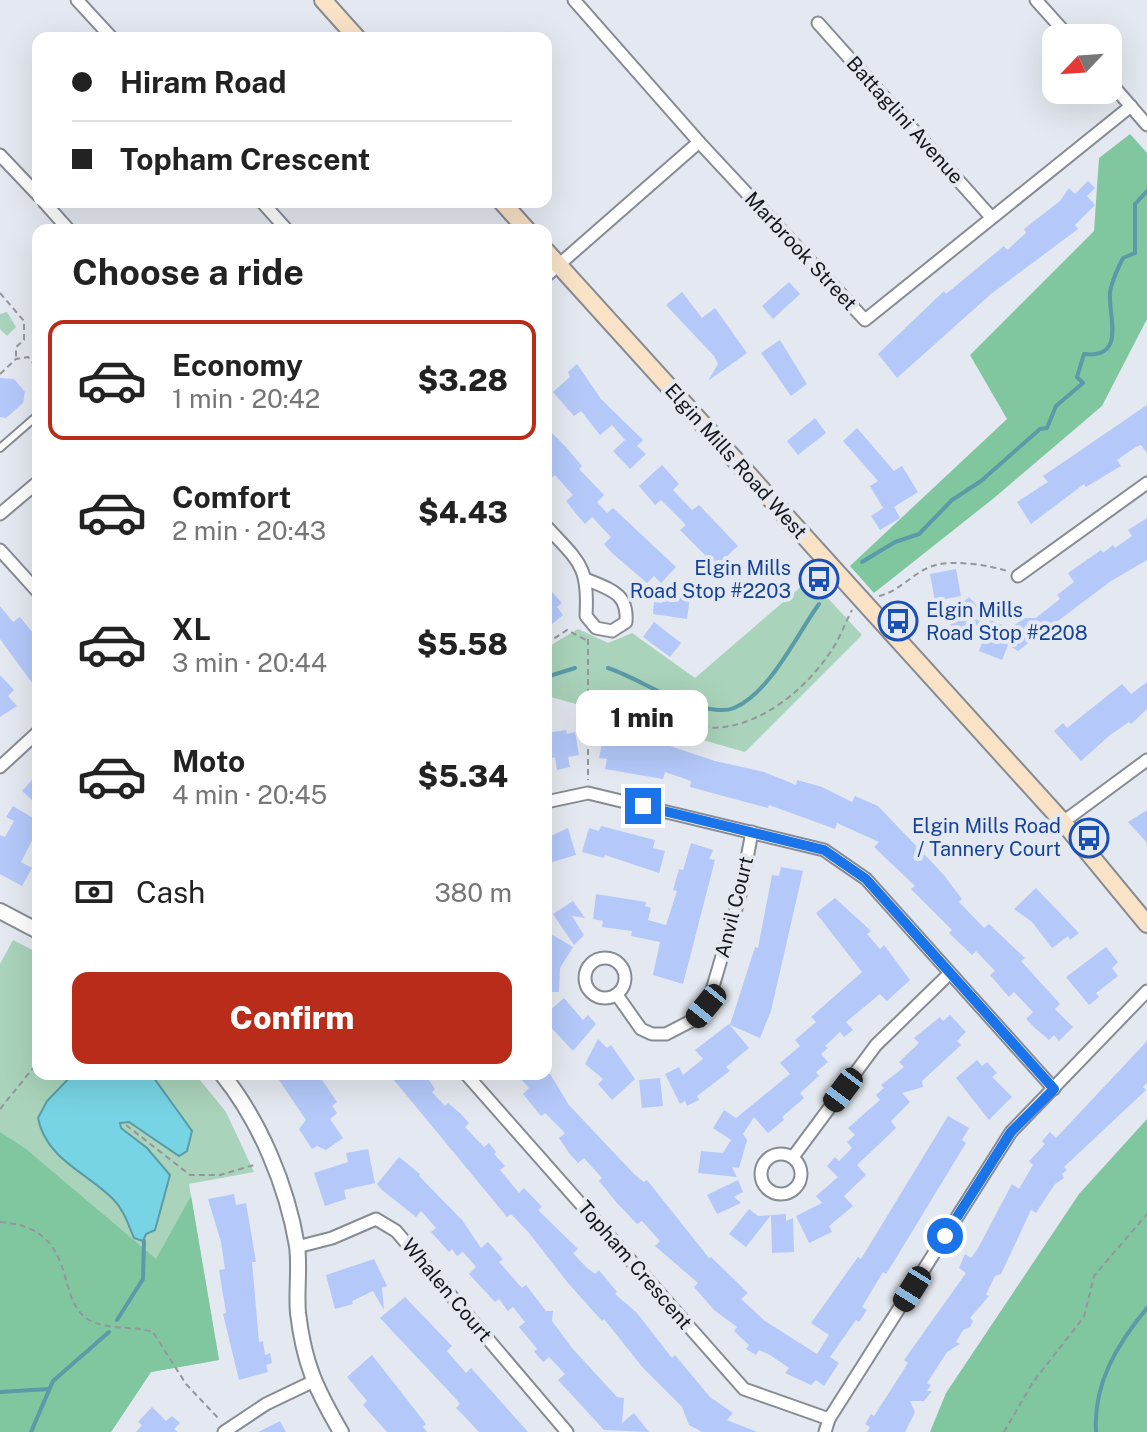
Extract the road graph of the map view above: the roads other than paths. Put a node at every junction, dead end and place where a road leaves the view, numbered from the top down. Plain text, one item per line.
1 (77, 0) edge
2 (323, 0) edge
3 (574, 0) edge
4 (1036, 0) edge
5 (818, 23) dead end
6 (1057, 24) edge
7 (106, 32) edge
8 (352, 32) edge
9 (1122, 96) edge
10 (1131, 106) junction
11 (1147, 125) edge
12 (699, 142) junction
13 (0, 155) edge
14 (32, 189) edge
15 (49, 208) edge
16 (267, 208) edge
17 (507, 208) edge
18 (991, 217) junction
19 (64, 224) edge
20 (282, 224) edge
21 (522, 224) edge
22 (553, 271) edge
23 (32, 420) edge
24 (0, 448) edge
25 (1147, 483) edge
26 (32, 487) edge
27 (0, 514) edge
28 (552, 533) edge
29 (0, 550) edge
30 (1018, 576) road end
31 (588, 580) junction
32 (32, 585) edge
33 (32, 738) edge
34 (1147, 760) edge
35 (0, 767) edge
36 (552, 801) edge
37 (1063, 822) junction
38 (752, 832) junction
39 (0, 911) edge
40 (1147, 924) edge
41 (32, 928) edge
42 (948, 975) junction
43 (1147, 991) edge
44 (617, 995) dead end
45 (227, 1080) edge
46 (471, 1080) edge
47 (1054, 1089) junction
48 (793, 1157) dead end
49 (297, 1247) junction
50 (312, 1382) junction
51 (829, 1419) junction
52 (226, 1430) edge
53 (341, 1432) edge
54 (567, 1432) edge
55 (825, 1432) edge

1 - 7 street
2 - 8 main road
3 - 12 street, Marbrook Street
4 - 6 street
5 - 18 street, Battaglini Avenue
9 - 10 street
10 - 11 street
10 - 18 street, Marbrook Street
12 - 18 street, Marbrook Street
12 - 22 street
13 - 14 street
15 - 19 street
16 - 20 street
17 - 21 main road
22 - 37 main road, Elgin Mills Road West
23 - 24 lane
25 - 30 street
26 - 27 street
28 - 31 street
29 - 32 street
31 - 31 street
33 - 35 street
34 - 37 street
36 - 38 street
37 - 40 main road, Elgin Mills Road West
38 - 42 street
38 - 44 street, Anvil Court
39 - 41 street
42 - 47 street
42 - 48 street
43 - 47 street
45 - 49 street
46 - 51 street, Topham Crescent
47 - 51 street
49 - 50 street
49 - 54 street, Whalen Court
50 - 52 street
50 - 53 street
51 - 55 street

